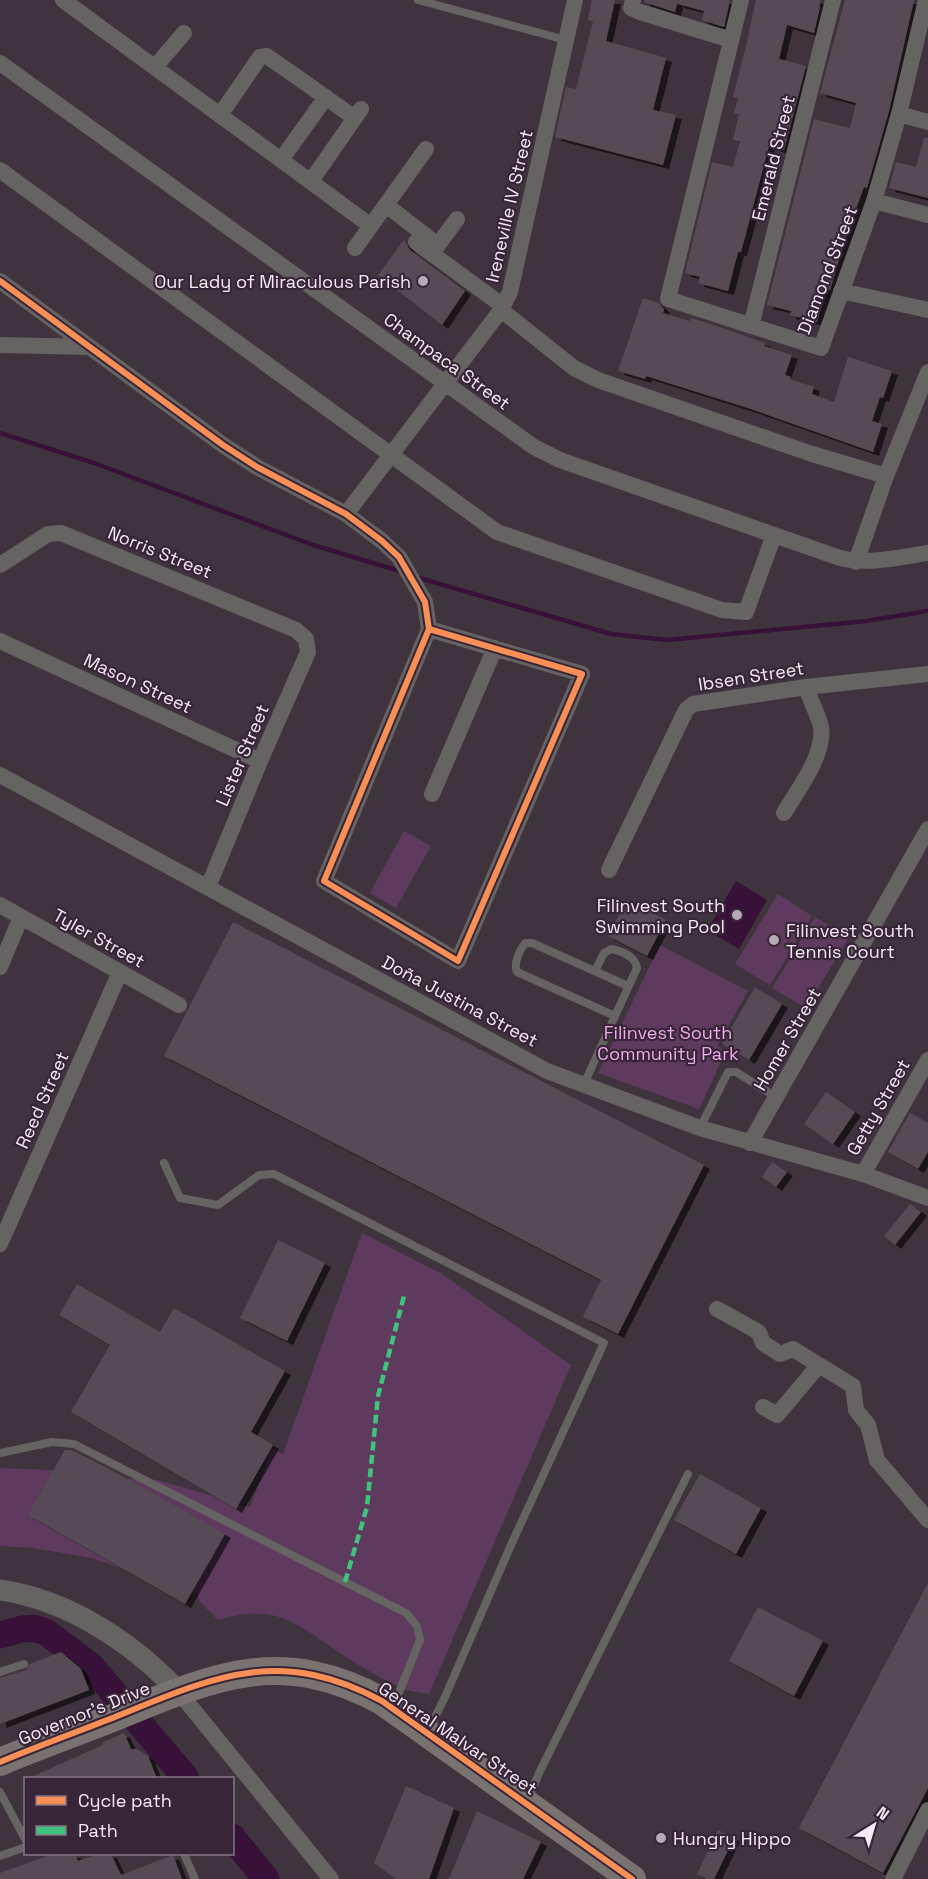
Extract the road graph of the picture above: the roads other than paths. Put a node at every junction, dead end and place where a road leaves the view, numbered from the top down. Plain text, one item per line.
1 (63, 0) edge
2 (418, 0) edge
3 (575, 0) edge
4 (633, 0) edge
5 (741, 0) edge
6 (833, 0) edge
7 (926, 0) edge
8 (924, 28) edge
9 (184, 33) dead end
10 (566, 40) junction
11 (731, 40) junction
12 (1, 63) edge
13 (155, 67) junction
14 (326, 97) junction
15 (900, 114) junction
16 (220, 115) junction
17 (928, 122) edge
18 (426, 149) dead end
19 (281, 160) junction
20 (0, 170) edge
21 (311, 181) junction
22 (874, 201) junction
23 (386, 205) junction
24 (928, 215) edge
25 (457, 219) dead end
26 (371, 226) junction
27 (416, 242) dead end
28 (355, 248) dead end
29 (0, 281) edge
30 (842, 291) junction
31 (502, 308) junction
32 (928, 310) edge
33 (752, 326) junction
34 (0, 345) edge
35 (90, 347) junction
36 (928, 372) edge
37 (445, 383) junction
38 (390, 455) junction
39 (886, 476) junction
40 (346, 514) junction
41 (774, 536) junction
42 (928, 553) edge
43 (855, 562) junction
44 (0, 565) edge
45 (429, 629) junction
46 (306, 639) joint
47 (0, 641) edge
48 (495, 648) junction
49 (928, 674) edge
50 (806, 687) junction
51 (260, 761) junction
52 (0, 775) edge
53 (432, 794) dead end
54 (784, 813) dead end
55 (928, 829) edge
56 (609, 870) dead end
57 (208, 887) junction
58 (0, 905) edge
59 (21, 917) junction
60 (0, 967) edge
61 (596, 971) junction
62 (120, 972) junction
63 (628, 986) junction
64 (179, 1005) dead end
65 (615, 1016) junction
66 (928, 1060) edge
67 (584, 1084) junction
68 (776, 1097) junction
69 (700, 1128) junction
70 (750, 1143) junction
71 (164, 1163) dead end
72 (863, 1174) junction
73 (928, 1198) edge
74 (0, 1244) edge
75 (717, 1309) dead end
76 (819, 1365) junction
77 (763, 1407) dead end
78 (0, 1453) edge
79 (688, 1474) dead end
80 (928, 1520) edge
81 (0, 1590) edge
82 (24, 1664) dead end
83 (0, 1672) edge
84 (170, 1694) junction
85 (393, 1708) junction
86 (427, 1733) junction
87 (2, 1758) edge
88 (0, 1792) edge
89 (527, 1803) junction
90 (928, 1810) edge
91 (24, 1837) edge
92 (24, 1848) edge
93 (184, 1855) edge
94 (0, 1856) edge
95 (195, 1879) edge
96 (331, 1879) edge
97 (632, 1879) edge
98 (893, 1879) edge

1 - 13 street
2 - 10 lane
3 - 10 street, Ireneville IV Street
4 - 11 street
5 - 11 street, Diamond Street
6 - 33 street, Emerald Street
7 - 8 street, Diamond Street
8 - 15 street, Diamond Street
9 - 13 street
10 - 31 street, Ireneville IV Street
11 - 33 street, Diamond Street
12 - 37 street, Champaca Street
13 - 16 street
14 - 16 street
14 - 19 street
14 - 21 street
15 - 17 street
15 - 22 street, Diamond Street
16 - 19 street
18 - 23 street
19 - 21 street
20 - 38 street
21 - 26 street
22 - 24 street
22 - 30 street, Diamond Street
23 - 25 street
23 - 26 street
26 - 28 street
27 - 31 street
29 - 35 street
30 - 32 street
30 - 33 street, Diamond Street
31 - 37 street, Ireneville IV Street
31 - 39 street
34 - 35 street
35 - 40 street
36 - 39 street
37 - 38 street, Ireneville IV Street
37 - 41 street, Champaca Street
38 - 40 street, Ireneville IV Street
38 - 41 street
39 - 43 street
40 - 45 street
41 - 43 street, Champaca Street
42 - 43 street, Champaca Street
44 - 46 street, Norris Street
45 - 48 street
45 - 48 street
46 - 51 street, Lister Street
47 - 51 street, Mason Street
48 - 53 street
49 - 50 street, Ibsen Street
50 - 54 street
50 - 56 street, Ibsen Street
51 - 57 street, Lister Street
52 - 57 street, Doña Justina Street
55 - 68 street, Homer Street
57 - 67 street, Doña Justina Street
58 - 59 street, Tyler Street
59 - 60 street
59 - 62 street, Tyler Street
61 - 63 lane
61 - 63 lane
61 - 65 lane
62 - 64 street, Tyler Street
62 - 74 street, Reed Street
63 - 65 lane
65 - 67 lane
66 - 72 street, Getty Street
67 - 69 street, Doña Justina Street
68 - 69 lane
68 - 70 street, Homer Street
69 - 70 street, Doña Justina Street
70 - 72 street, Doña Justina Street
71 - 86 lane
72 - 73 street, Doña Justina Street
75 - 76 street
76 - 77 street
76 - 80 street
78 - 85 lane
79 - 89 lane
81 - 84 street
82 - 83 lane
84 - 85 highway, General Malvar Street
84 - 87 highway, Governor's Drive
84 - 96 street
85 - 86 highway, General Malvar Street
86 - 89 highway, General Malvar Street
88 - 91 lane
89 - 97 highway, General Malvar Street
90 - 98 street
92 - 94 lane
93 - 95 lane

